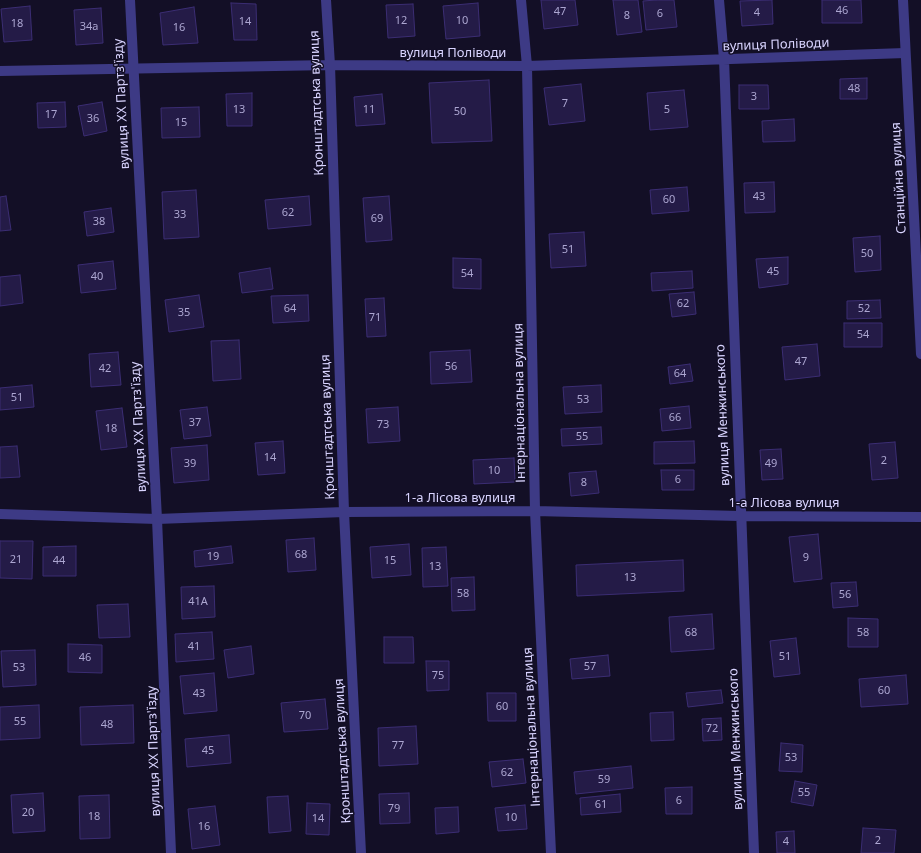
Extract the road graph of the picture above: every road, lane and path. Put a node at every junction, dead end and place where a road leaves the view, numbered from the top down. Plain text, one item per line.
1 (130, 0) edge
2 (326, 0) edge
3 (521, 0) edge
4 (719, 0) edge
5 (902, 0) edge
6 (905, 54) junction
7 (724, 59) junction
8 (330, 65) junction
9 (527, 66) junction
10 (133, 68) junction
11 (0, 71) edge
12 (921, 354) edge
13 (534, 511) junction
14 (344, 512) junction
15 (0, 514) edge
16 (740, 516) junction
17 (921, 517) edge
18 (157, 519) junction
19 (171, 853) edge
20 (361, 853) edge
21 (551, 853) edge
22 (754, 853) edge

1 - 10 street, вулиця XX Партз'їзду
2 - 8 street, Кронштадтська вулиця
3 - 9 street, Інтернаціональна вулиця
4 - 7 street, вулиця Менжинського
5 - 6 street, Станційна вулиця
6 - 7 street, вулиця Поліводи
6 - 12 street, Станційна вулиця
7 - 9 street, вулиця Поліводи
7 - 16 street, вулиця Менжинського
8 - 9 street, вулиця Поліводи
8 - 10 street, вулиця Поліводи
8 - 14 street, Кронштадтська вулиця
9 - 13 street, Інтернаціональна вулиця
10 - 11 street, вулиця Поліводи
10 - 18 street, вулиця XX Партз'їзду
13 - 14 street, 1-а Лісова вулиця
13 - 16 street, 1-а Лісова вулиця
13 - 21 street, Інтернаціональна вулиця
14 - 18 street, 1-а Лісова вулиця
14 - 20 street, Кронштадтська вулиця
15 - 18 street, 1-а Лісова вулиця
16 - 17 street, 1-а Лісова вулиця
16 - 22 street, вулиця Менжинського
18 - 19 street, вулиця XX Партз'їзду

